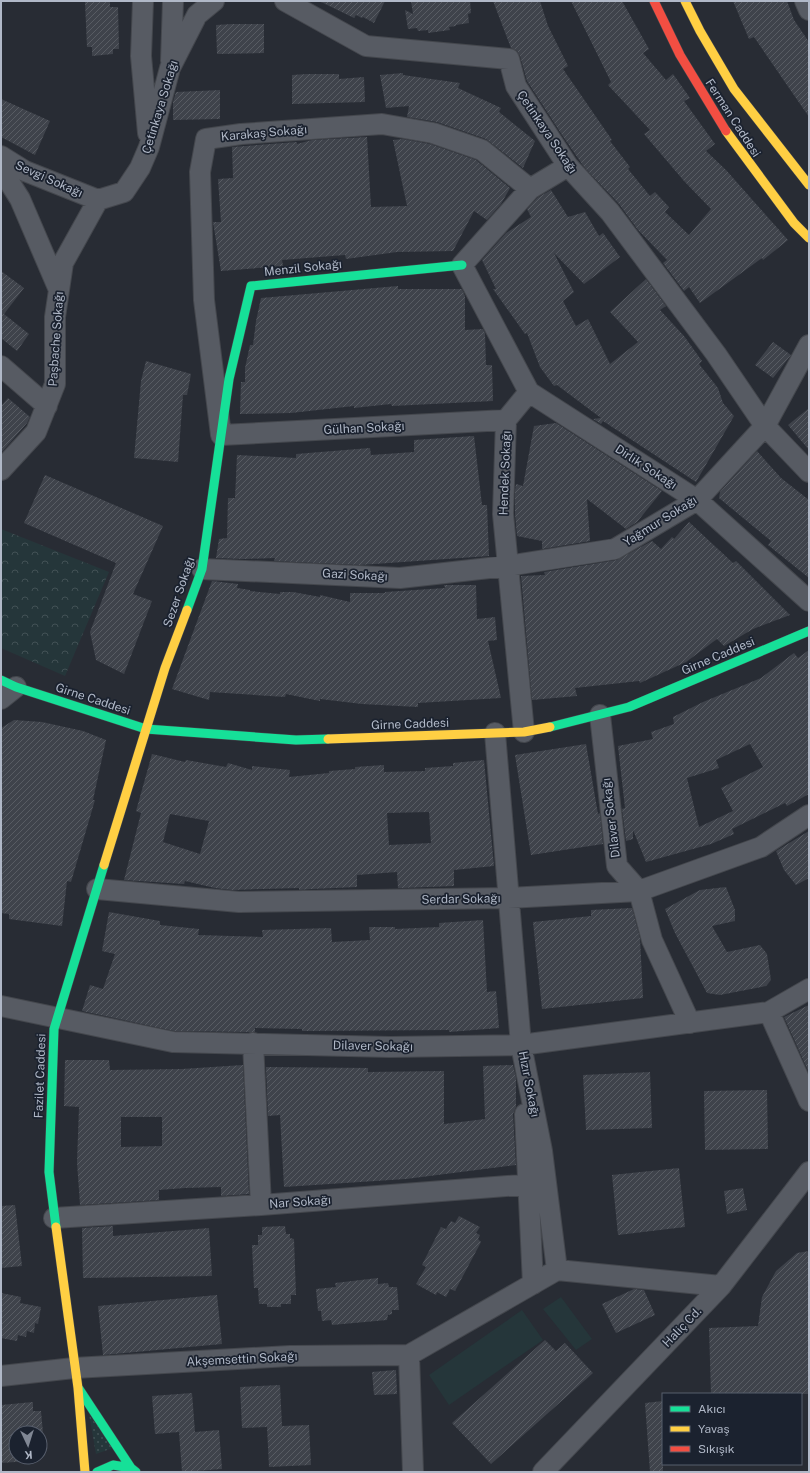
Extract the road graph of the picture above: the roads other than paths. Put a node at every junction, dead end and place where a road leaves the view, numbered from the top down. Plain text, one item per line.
1 (143, 1) edge
2 (173, 1) edge
3 (214, 1) edge
4 (285, 1) edge
5 (654, 1) edge
6 (685, 1) edge
7 (805, 1) edge
8 (809, 10) edge
9 (170, 68) junction
10 (149, 147) junction
11 (1, 156) edge
12 (568, 166) junction
13 (1, 169) edge
14 (809, 185) edge
15 (530, 189) junction
16 (98, 200) junction
17 (809, 238) edge
18 (462, 264) junction
19 (59, 290) junction
20 (809, 345) edge
21 (1, 366) edge
22 (529, 392) junction
23 (47, 406) junction
24 (506, 420) junction
25 (765, 426) junction
26 (221, 434) junction
27 (1, 470) edge
28 (809, 472) edge
29 (697, 500) junction
30 (507, 566) junction
31 (202, 568) junction
32 (809, 601) edge
33 (809, 630) edge
34 (6, 689) edge
35 (600, 715) junction
36 (146, 729) junction
37 (524, 732) junction
38 (494, 733) junction
39 (809, 815) edge
40 (97, 889) junction
41 (639, 891) junction
42 (508, 898) junction
43 (809, 989) edge
44 (1, 1006) edge
45 (769, 1012) junction
46 (57, 1019) junction
47 (690, 1023) junction
48 (253, 1043) junction
49 (521, 1045) junction
50 (809, 1101) edge
51 (809, 1172) edge
52 (537, 1184) junction
53 (261, 1205) junction
54 (54, 1218) junction
55 (556, 1270) junction
56 (533, 1284) junction
57 (721, 1286) junction
58 (410, 1355) junction
59 (74, 1368) junction
60 (1, 1376) edge
61 (78, 1388) junction
62 (133, 1470) edge
63 (85, 1472) edge
64 (97, 1472) edge
65 (413, 1472) edge
66 (543, 1472) edge

1 - 10 street
2 - 9 street
3 - 9 street, Çetinkaya Sokağı
4 - 12 street, Çetinkaya Sokağı
5 - 17 street, Ferman Caddesi
6 - 14 street, Ferman Caddesi
7 - 8 street
9 - 10 street, Çetinkaya Sokağı
10 - 16 street, Çetinkaya Sokağı
11 - 16 street, Sevgi Sokağı
12 - 15 street
12 - 25 street, Çetinkaya Sokağı
13 - 19 street
15 - 18 street
15 - 26 street, Karakaş Sokağı
16 - 19 street, Paşbache Sokağı
18 - 22 street
18 - 26 street, Menzil Sokağı
19 - 23 street, Paşbache Sokağı
20 - 25 street, Yağmur Sokağı
21 - 23 street
22 - 24 street, Hendek Sokağı
22 - 29 street, Dirlik Sokağı
23 - 27 street, Paşbache Sokağı
24 - 26 street, Gülhan Sokağı
24 - 30 street, Hendek Sokağı
25 - 28 street, Çetinkaya Sokağı
25 - 29 street, Yağmur Sokağı
26 - 31 street, Sezer Sokağı
29 - 30 street, Yağmur Sokağı
29 - 32 street, Dirlik Sokağı
30 - 31 street, Gazi Sokağı
30 - 37 street, Hendek Sokağı
31 - 36 street, Sezer Sokağı
33 - 35 street, Girne Caddesi
34 - 36 street, Girne Caddesi
35 - 37 street, Girne Caddesi
35 - 41 street, Dilaver Sokağı
36 - 38 street, Girne Caddesi
36 - 40 street, Fazilet Caddesi
37 - 38 street, Girne Caddesi
38 - 42 street, Hızır Sokağı
39 - 41 street, Serdar Sokağı
40 - 42 street, Serdar Sokağı
40 - 46 street, Fazilet Caddesi
41 - 42 street, Serdar Sokağı
41 - 47 street, Dilaver Sokağı
42 - 49 street, Hızır Sokağı
43 - 45 street, Dilaver Sokağı
44 - 46 street, Dilaver Sokağı
45 - 47 street, Dilaver Sokağı
45 - 50 street
46 - 48 street, Dilaver Sokağı
46 - 54 street, Fazilet Caddesi
47 - 49 street, Dilaver Sokağı
48 - 49 street, Dilaver Sokağı
48 - 53 street
49 - 52 street, Hızır Sokağı
51 - 57 street, Haliç Cd.
52 - 53 street, Nar Sokağı
52 - 55 street, Hızır Sokağı
52 - 56 street
53 - 54 street, Nar Sokağı
54 - 59 street, Fazilet Caddesi
55 - 56 street, Akşemsettin Sokağı
55 - 57 street
56 - 58 street, Akşemsettin Sokağı
57 - 66 street, Haliç Cd.
58 - 59 street, Akşemsettin Sokağı
58 - 65 street
59 - 60 street, Akşemsettin Sokağı
59 - 61 street, Fazilet Caddesi
61 - 62 street
61 - 63 street, Fazilet Caddesi
62 - 64 street

